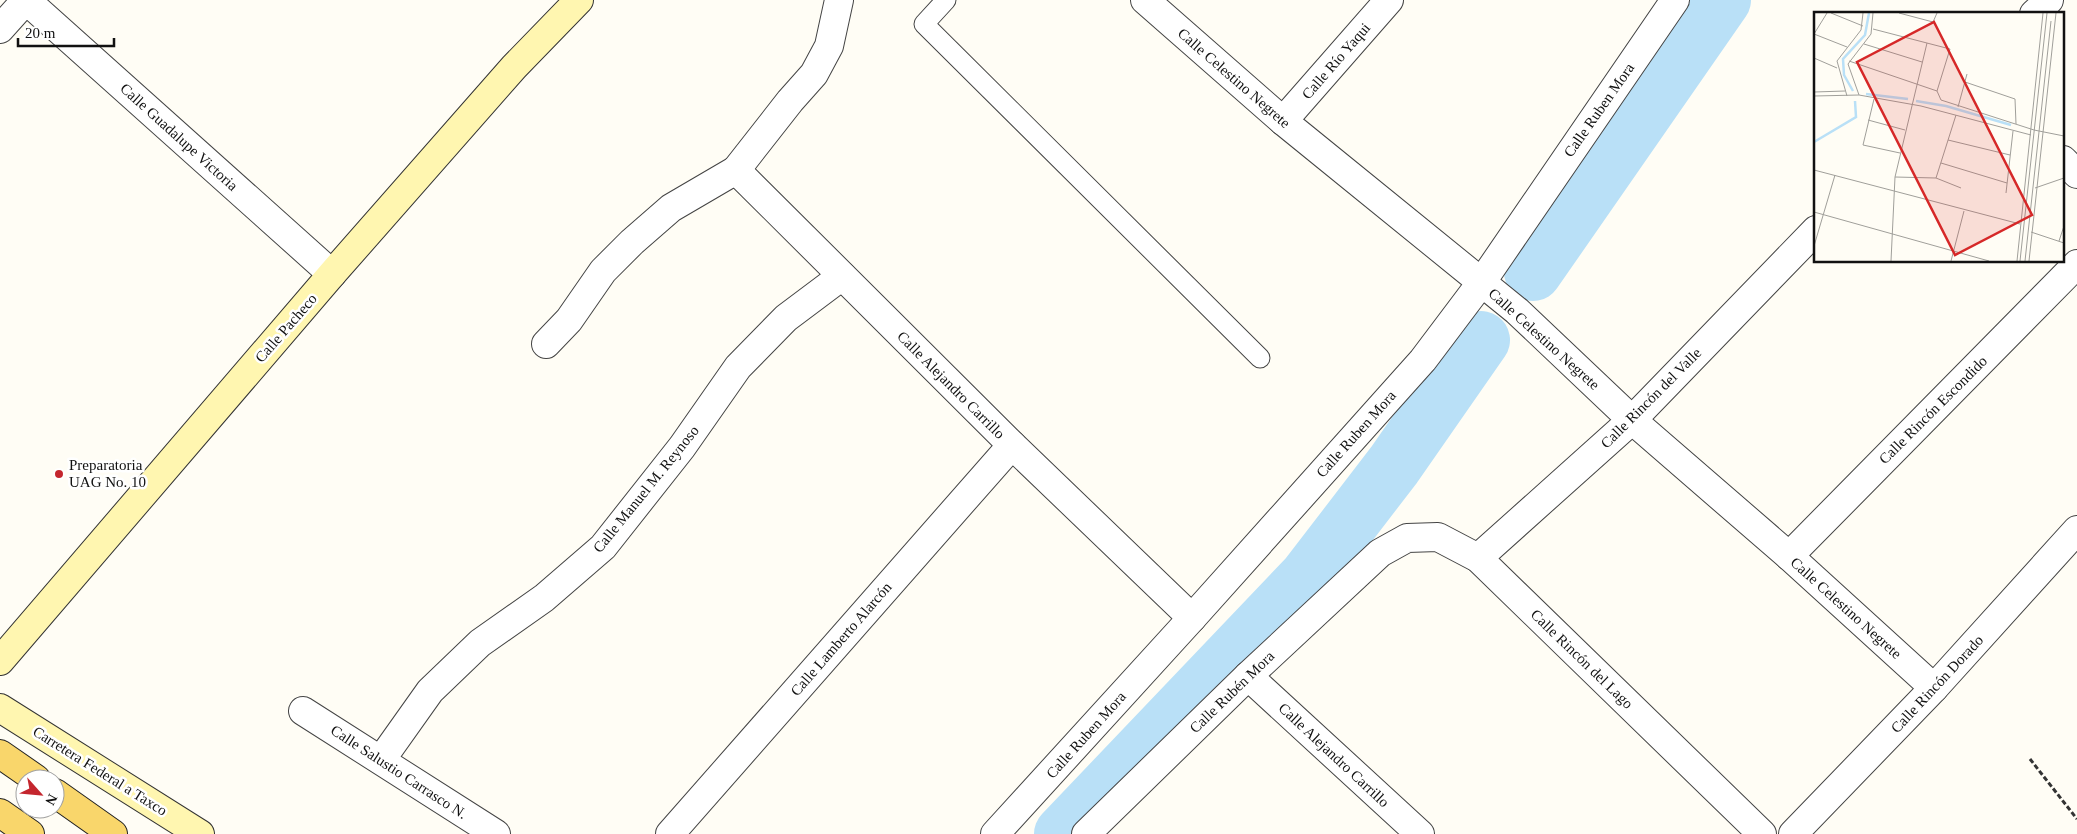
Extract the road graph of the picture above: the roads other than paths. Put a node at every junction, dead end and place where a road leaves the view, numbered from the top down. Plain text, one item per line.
1 (26, 0) edge
2 (579, 0) edge
3 (839, 0) edge
4 (946, 0) edge
5 (1145, 0) edge
6 (1389, 0) edge
7 (1675, 0) edge
8 (2050, 0) edge
9 (2036, 12) edge
10 (0, 29) edge
11 (1283, 121) junction
12 (2064, 161) edge
13 (736, 170) junction
14 (2077, 174) edge
15 (1814, 232) edge
16 (2077, 264) edge
17 (332, 274) junction
18 (842, 276) junction
19 (1481, 282) junction
20 (546, 344) dead end
21 (1260, 358) dead end
22 (1632, 420) junction
23 (1012, 445) junction
24 (2077, 530) edge
25 (1380, 552) joint
26 (1789, 556) junction
27 (1478, 558) junction
28 (1192, 618) junction
29 (0, 662) edge
30 (1248, 676) junction
31 (1934, 688) junction
32 (0, 708) edge
33 (303, 711) dead end
34 (0, 754) edge
35 (381, 760) junction
36 (22, 769) edge
37 (65, 800) edge
38 (0, 813) edge
39 (30, 834) edge
40 (113, 834) edge
41 (200, 834) edge
42 (496, 834) edge
43 (670, 834) edge
44 (995, 834) edge
45 (1086, 834) edge
46 (1420, 834) edge
47 (1762, 834) edge
48 (1793, 834) edge

1 - 10 street
1 - 17 street, Calle Guadalupe Victoria
2 - 17 street, Calle Pacheco
3 - 13 street
4 - 21 lane
5 - 11 street, Calle Celestino Negrete
6 - 11 street, Calle Río Yaqui
7 - 19 street, Calle Ruben Mora
8 - 9 street
11 - 19 street, Calle Celestino Negrete
12 - 14 street
13 - 18 street, Calle Alejandro Carrillo
13 - 20 street
15 - 22 street, Calle Rincón del Valle
16 - 26 street, Calle Rincón Escondido
17 - 29 street, Calle Pacheco
18 - 23 street, Calle Alejandro Carrillo
18 - 35 street, Calle Manuel M. Reynoso
19 - 22 street, Calle Celestino Negrete
19 - 28 street, Calle Ruben Mora
22 - 26 street, Calle Celestino Negrete
22 - 27 street, Calle Rincón del Valle
23 - 28 street, Calle Alejandro Carrillo
23 - 43 street, Calle Lamberto Alarcón
24 - 31 street, Calle Rincón Dorado
25 - 27 street, Calle Rincón del Lago
25 - 30 street, Calle Rubén Mora
26 - 31 street, Calle Celestino Negrete
27 - 47 street, Calle Rincón del Lago
28 - 44 street, Calle Ruben Mora
30 - 45 street, Calle Rubén Mora
30 - 46 street, Calle Alejandro Carrillo
31 - 48 street, Calle Rincón Dorado
32 - 41 street, Carretera Federal a Taxco
33 - 35 street, Calle Salustio Carrasco N.
34 - 36 main road
35 - 42 street, Calle Salustio Carrasco N.
37 - 40 main road
38 - 39 main road

